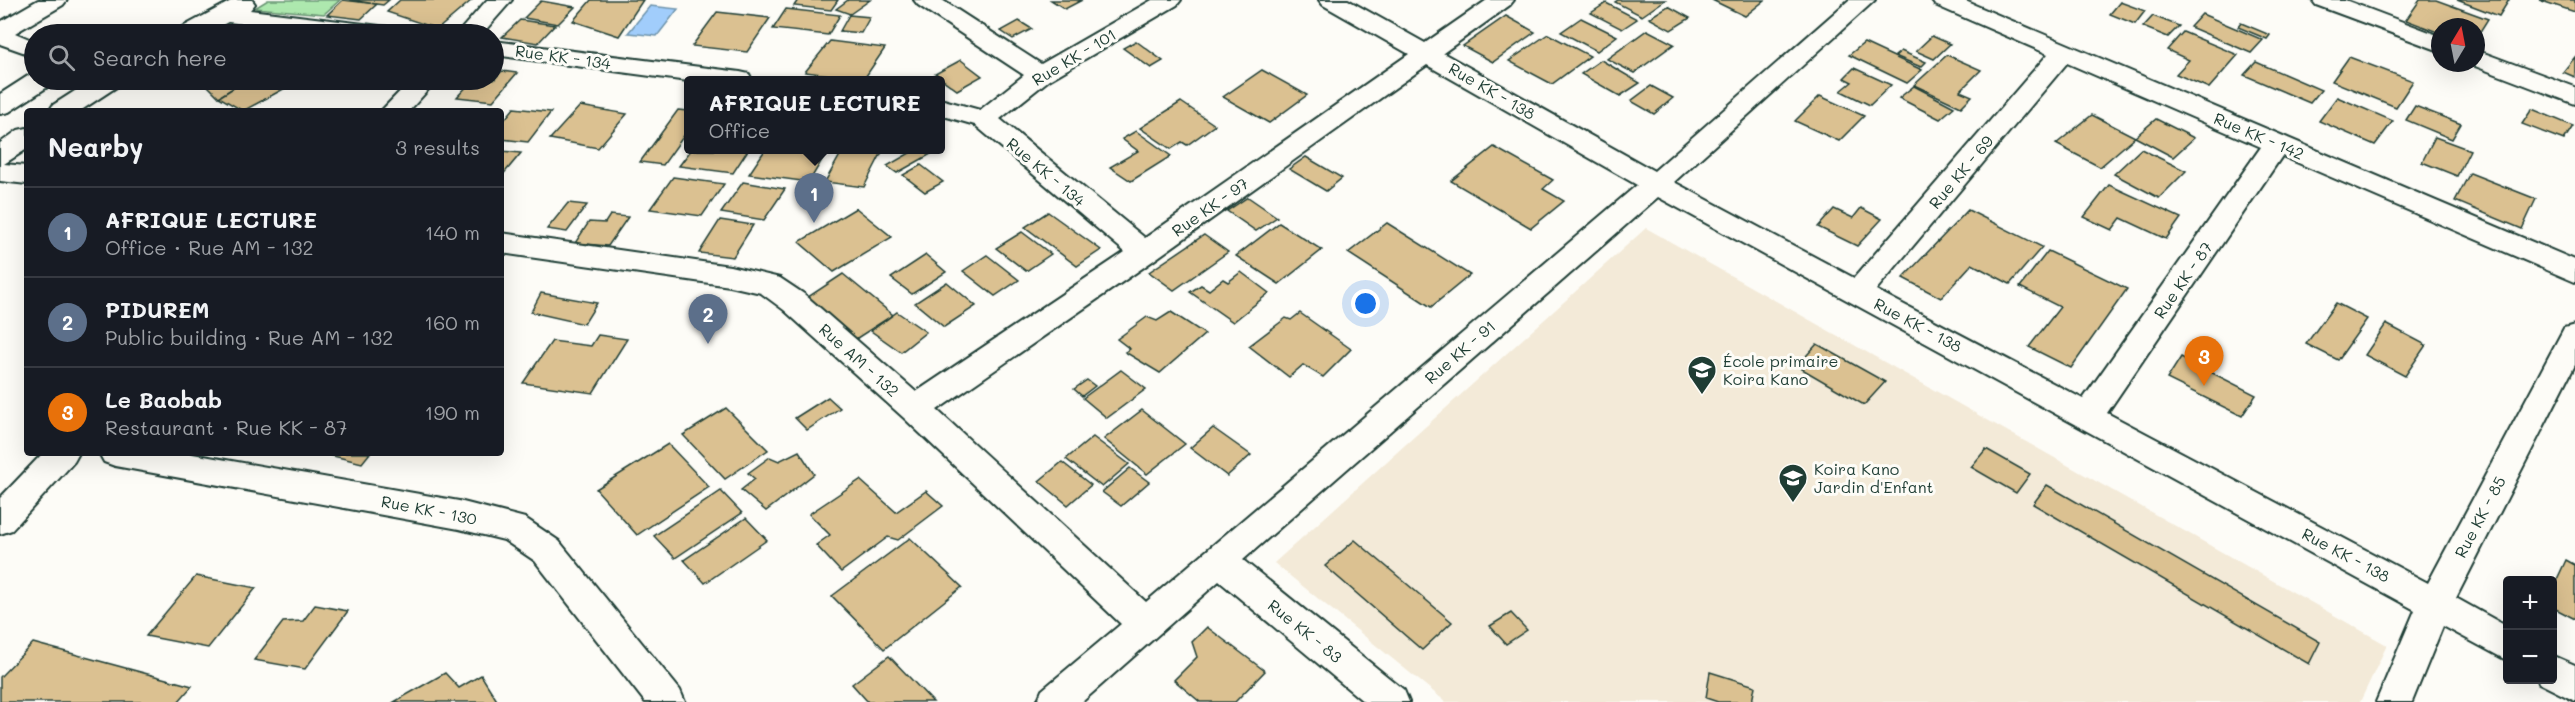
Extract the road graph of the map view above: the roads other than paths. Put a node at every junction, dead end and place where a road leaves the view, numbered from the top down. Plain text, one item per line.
1 (55, 0) edge
2 (251, 0) edge
3 (500, 0) edge
4 (926, 0) edge
5 (1168, 0) edge
6 (1331, 0) edge
7 (1502, 0) edge
8 (1863, 0) edge
9 (1943, 0) edge
10 (2324, 0) edge
11 (224, 14) junction
12 (206, 24) edge
13 (306, 24) edge
14 (478, 24) edge
15 (0, 34) edge
16 (2431, 41) edge
17 (24, 45) edge
18 (504, 49) edge
19 (2063, 52) junction
20 (1426, 54) junction
21 (2485, 61) edge
22 (1041, 75) junction
23 (703, 76) edge
24 (25, 90) edge
25 (94, 90) edge
26 (415, 90) edge
27 (2575, 96) edge
28 (0, 106) edge
29 (67, 108) edge
30 (397, 108) edge
31 (945, 108) edge
32 (984, 119) junction
33 (24, 138) edge
34 (2278, 143) junction
35 (0, 156) edge
36 (0, 172) edge
37 (24, 176) edge
38 (1656, 184) junction
39 (504, 243) edge
40 (1144, 253) junction
41 (2575, 272) edge
42 (1858, 292) junction
43 (2575, 336) edge
44 (915, 409) junction
45 (2088, 416) junction
46 (60, 456) edge
47 (132, 456) edge
48 (0, 520) edge
49 (1218, 560) junction
50 (2435, 604) junction
51 (1145, 624) junction
52 (2503, 642) edge
53 (2557, 673) edge
54 (2575, 684) edge
55 (667, 702) edge
56 (1055, 702) edge
57 (1391, 702) edge
58 (2394, 702) edge

1 - 15 street
2 - 11 street
3 - 14 street
4 - 22 street
5 - 22 street, Rue KK - 101
6 - 20 street, Rue KK - 138
7 - 20 street, Rue KK - 97
8 - 38 street, Rue KK - 91
9 - 19 street, Rue KK - 142
10 - 16 street
11 - 12 street
11 - 13 street
15 - 17 street
18 - 23 street, Rue KK - 134
19 - 34 street, Rue KK - 142
19 - 42 street, Rue KK - 69
20 - 38 street, Rue KK - 138
20 - 40 street, Rue KK - 97
21 - 27 street
22 - 32 street, Rue KK - 101
24 - 28 street
25 - 29 street
26 - 30 street
31 - 32 street, Rue KK - 134
32 - 40 street, Rue KK - 134
33 - 35 street
34 - 41 street, Rue KK - 142
34 - 45 street, Rue KK - 87
36 - 37 street
38 - 42 street, Rue KK - 138
38 - 49 street, Rue KK - 91
39 - 44 street, Rue AM - 132
40 - 44 street, Rue KK - 97
42 - 45 street, Rue KK - 138
43 - 50 street, Rue KK - 85
44 - 51 street, Rue AM - 132
45 - 50 street, Rue KK - 138
46 - 48 street
47 - 55 street, Rue KK - 130
49 - 51 street, Rue KK - 91
49 - 57 street, Rue KK - 83
50 - 52 street, Rue KK - 138
50 - 58 street, Rue KK - 85
51 - 56 street, Rue KK - 91
53 - 54 street

